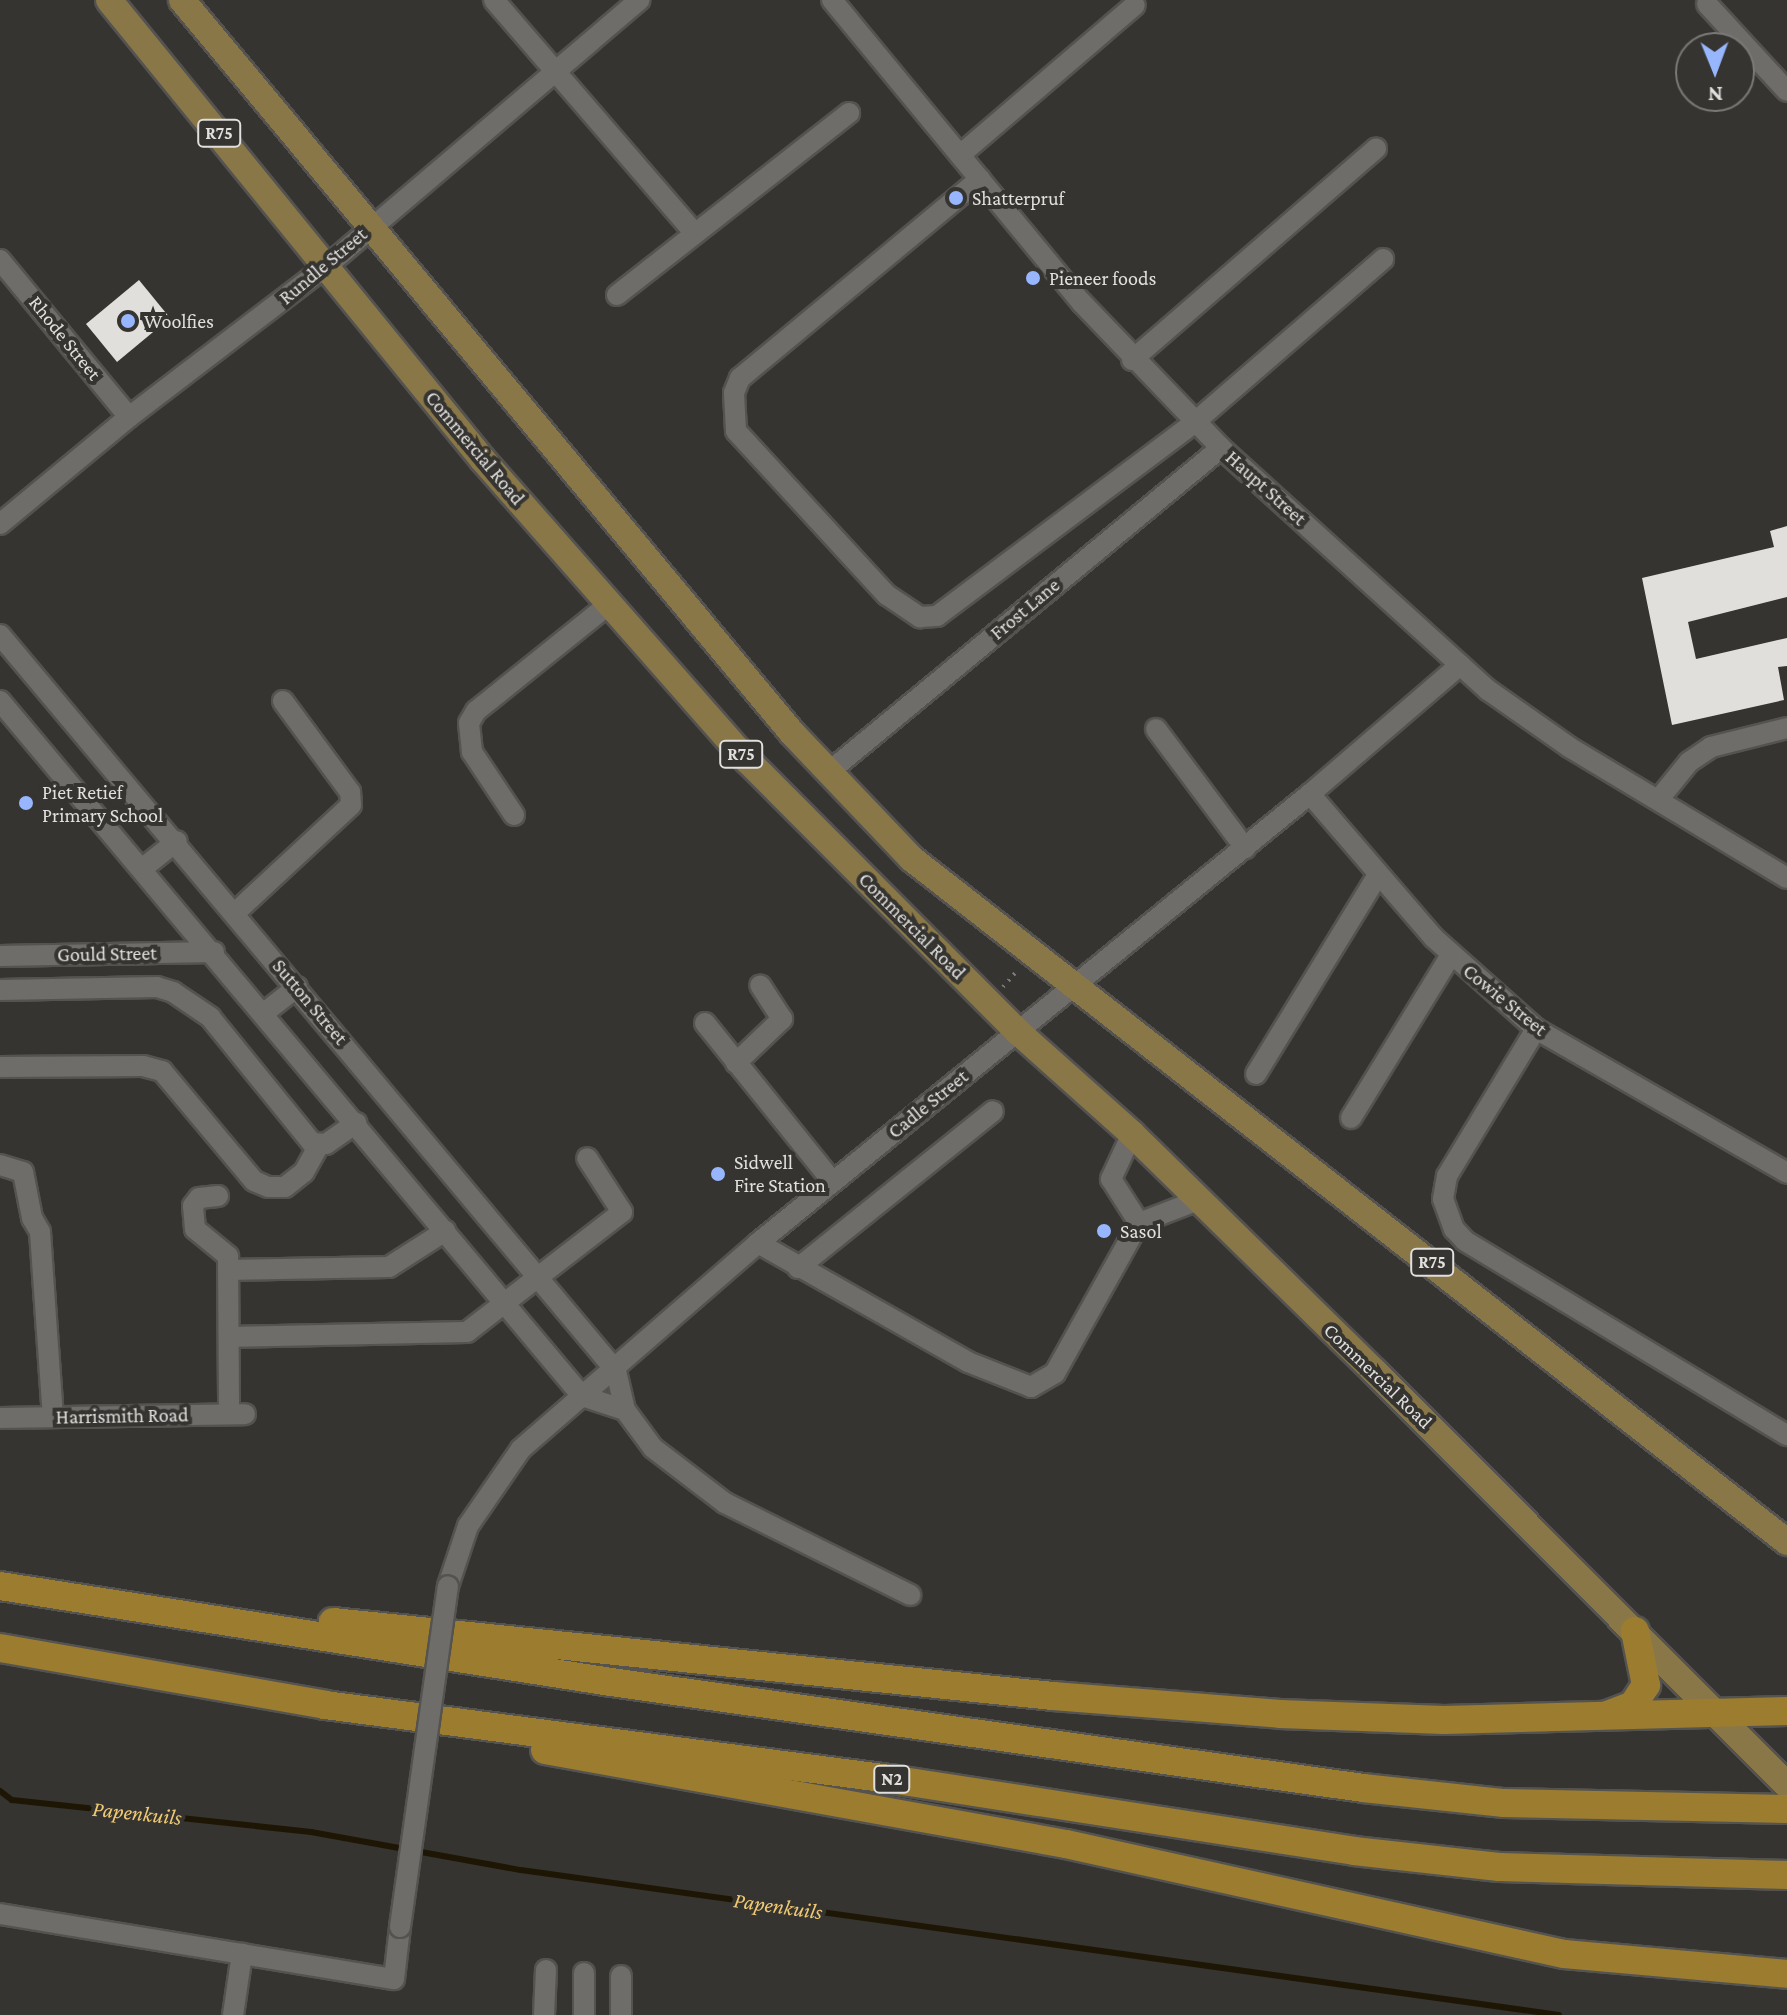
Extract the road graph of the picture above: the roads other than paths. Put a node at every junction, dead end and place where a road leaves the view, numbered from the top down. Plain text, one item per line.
1 (109, 0) edge
2 (182, 0) edge
3 (494, 0) edge
4 (639, 0) edge
5 (832, 0) edge
6 (1707, 4) dead end
7 (1135, 5) dead end
8 (553, 71) junction
9 (1787, 91) edge
10 (849, 113) dead end
11 (1376, 149) dead end
12 (960, 155) junction
13 (980, 179) junction
14 (369, 228) junction
15 (695, 234) junction
16 (1383, 259) dead end
17 (0, 260) edge
18 (328, 265) junction
19 (617, 295) dead end
20 (1132, 360) junction
21 (129, 417) junction
22 (1195, 422) junction
23 (1221, 448) junction
24 (0, 524) edge
25 (609, 604) junction
26 (0, 635) edge
27 (1460, 665) junction
28 (0, 701) edge
29 (283, 701) dead end
30 (1787, 728) edge
31 (1156, 729) dead end
32 (830, 771) junction
33 (1310, 794) junction
34 (1659, 799) junction
35 (514, 815) dead end
36 (177, 841) junction
37 (1245, 848) junction
38 (143, 868) junction
39 (1378, 875) junction
40 (1787, 878) edge
41 (236, 912) junction
42 (214, 952) junction
43 (1451, 955) junction
44 (0, 956) edge
45 (1075, 984) junction
46 (760, 985) dead end
47 (297, 987) junction
48 (0, 990) edge
49 (264, 1013) junction
50 (705, 1023) dead end
51 (1536, 1029) junction
52 (1017, 1031) junction
53 (736, 1063) junction
54 (0, 1067) edge
55 (1256, 1074) dead end
56 (993, 1111) dead end
57 (1351, 1118) dead end
58 (356, 1123) junction
59 (1132, 1134) junction
60 (319, 1145) junction
61 (587, 1158) dead end
62 (0, 1165) edge
63 (1787, 1173) edge
64 (833, 1182) junction
65 (218, 1196) dead end
66 (1196, 1201) junction
67 (1139, 1223) junction
68 (445, 1231) junction
69 (758, 1243) junction
70 (798, 1268) junction
71 (230, 1270) junction
72 (538, 1278) junction
73 (506, 1304) junction
74 (229, 1337) junction
75 (616, 1371) junction
76 (582, 1396) junction
77 (625, 1410) junction
78 (53, 1417) junction
79 (0, 1418) edge
80 (1784, 1425) edge
81 (1787, 1542) edge
82 (0, 1586) edge
83 (910, 1595) dead end
84 (119, 1604) junction
85 (1635, 1631) junction
86 (0, 1648) edge
87 (325, 1705) junction
88 (1787, 1711) edge
89 (1717, 1716) junction
90 (1595, 1719) junction
91 (1787, 1785) edge
92 (1787, 1809) edge
93 (1787, 1875) edge
94 (0, 1914) edge
95 (242, 1954) junction
96 (546, 1970) dead end
97 (584, 1973) dead end
98 (1787, 1974) edge
99 (621, 1976) dead end
100 (233, 2015) edge
101 (544, 2015) edge
102 (584, 2015) edge
103 (621, 2015) edge

1 - 18 main road, Commercial Road / R75
2 - 14 main road, R75
3 - 8 street
4 - 8 street, Rundle Street
5 - 12 street, Haupt Street
6 - 9 street
7 - 12 street
8 - 14 street, Rundle Street
8 - 15 street
10 - 15 street
11 - 20 street
12 - 13 street, Haupt Street
13 - 20 street, Haupt Street
13 - 22 street
14 - 18 street, Rundle Street
14 - 32 main road, R75
15 - 19 street
16 - 22 street
17 - 21 street, Rhode Street
18 - 21 street, Rundle Street
18 - 25 main road, Commercial Road / R75
20 - 22 street, Haupt Street
21 - 24 street, Rundle Street
22 - 23 street, Haupt Street
23 - 27 street, Haupt Street
23 - 32 street, Frost Lane
25 - 35 street
25 - 52 main road, Commercial Road / R75
26 - 36 street, Sutton Street
27 - 33 street, Cadle Street
27 - 34 street, Haupt Street
28 - 38 street, Sutton Street
29 - 41 street
30 - 34 street
31 - 37 street
32 - 45 main road, R75
33 - 37 street, Cadle Street
33 - 39 street, Cowie Street
34 - 40 street, Haupt Street
36 - 38 street
36 - 41 street, Sutton Street
37 - 45 street, Cadle Street
38 - 42 street, Sutton Street
39 - 43 street, Cowie Street
39 - 55 street
41 - 47 street, Sutton Street
42 - 44 street, Gould Street
42 - 49 street, Sutton Street
43 - 51 street, Cowie Street
43 - 57 street
45 - 52 street, Cadle Street
45 - 81 main road, R75
46 - 53 street
47 - 49 street
47 - 72 street, Sutton Street
48 - 60 street
49 - 58 street, Sutton Street
50 - 53 street
51 - 63 street, Cowie Street
51 - 80 street
52 - 59 main road, Commercial Road / R75
52 - 64 street, Cadle Street
53 - 64 street
54 - 60 street
56 - 70 street
58 - 60 street
58 - 68 street, Sutton Street
59 - 66 main road, Commercial Road / R75
59 - 67 street
61 - 72 street
62 - 78 street
64 - 69 street, Cadle Street
65 - 71 street
66 - 67 street
66 - 85 main road, Commercial Road / R75
67 - 70 street
68 - 71 street
68 - 73 street, Sutton Street
69 - 70 street
69 - 75 street, Cadle Street
71 - 74 street
72 - 73 street
72 - 75 street, Sutton Street
73 - 74 street
73 - 76 street, Sutton Street
74 - 78 street, Harrismith Road
75 - 76 street, Cadle Street
75 - 77 street
76 - 77 street
76 - 95 street, Cadle Street, bridge
77 - 83 street
78 - 79 street, Harrismith Road
82 - 84 highway
84 - 90 highway
84 - 92 highway
85 - 89 main road, Commercial Road / R75
85 - 90 highway
86 - 87 highway, N2
87 - 93 highway, N2
87 - 98 highway
88 - 89 highway
89 - 90 highway
89 - 91 main road, Commercial Road / R75
94 - 95 street
95 - 100 street
96 - 101 street
97 - 102 street
99 - 103 street

